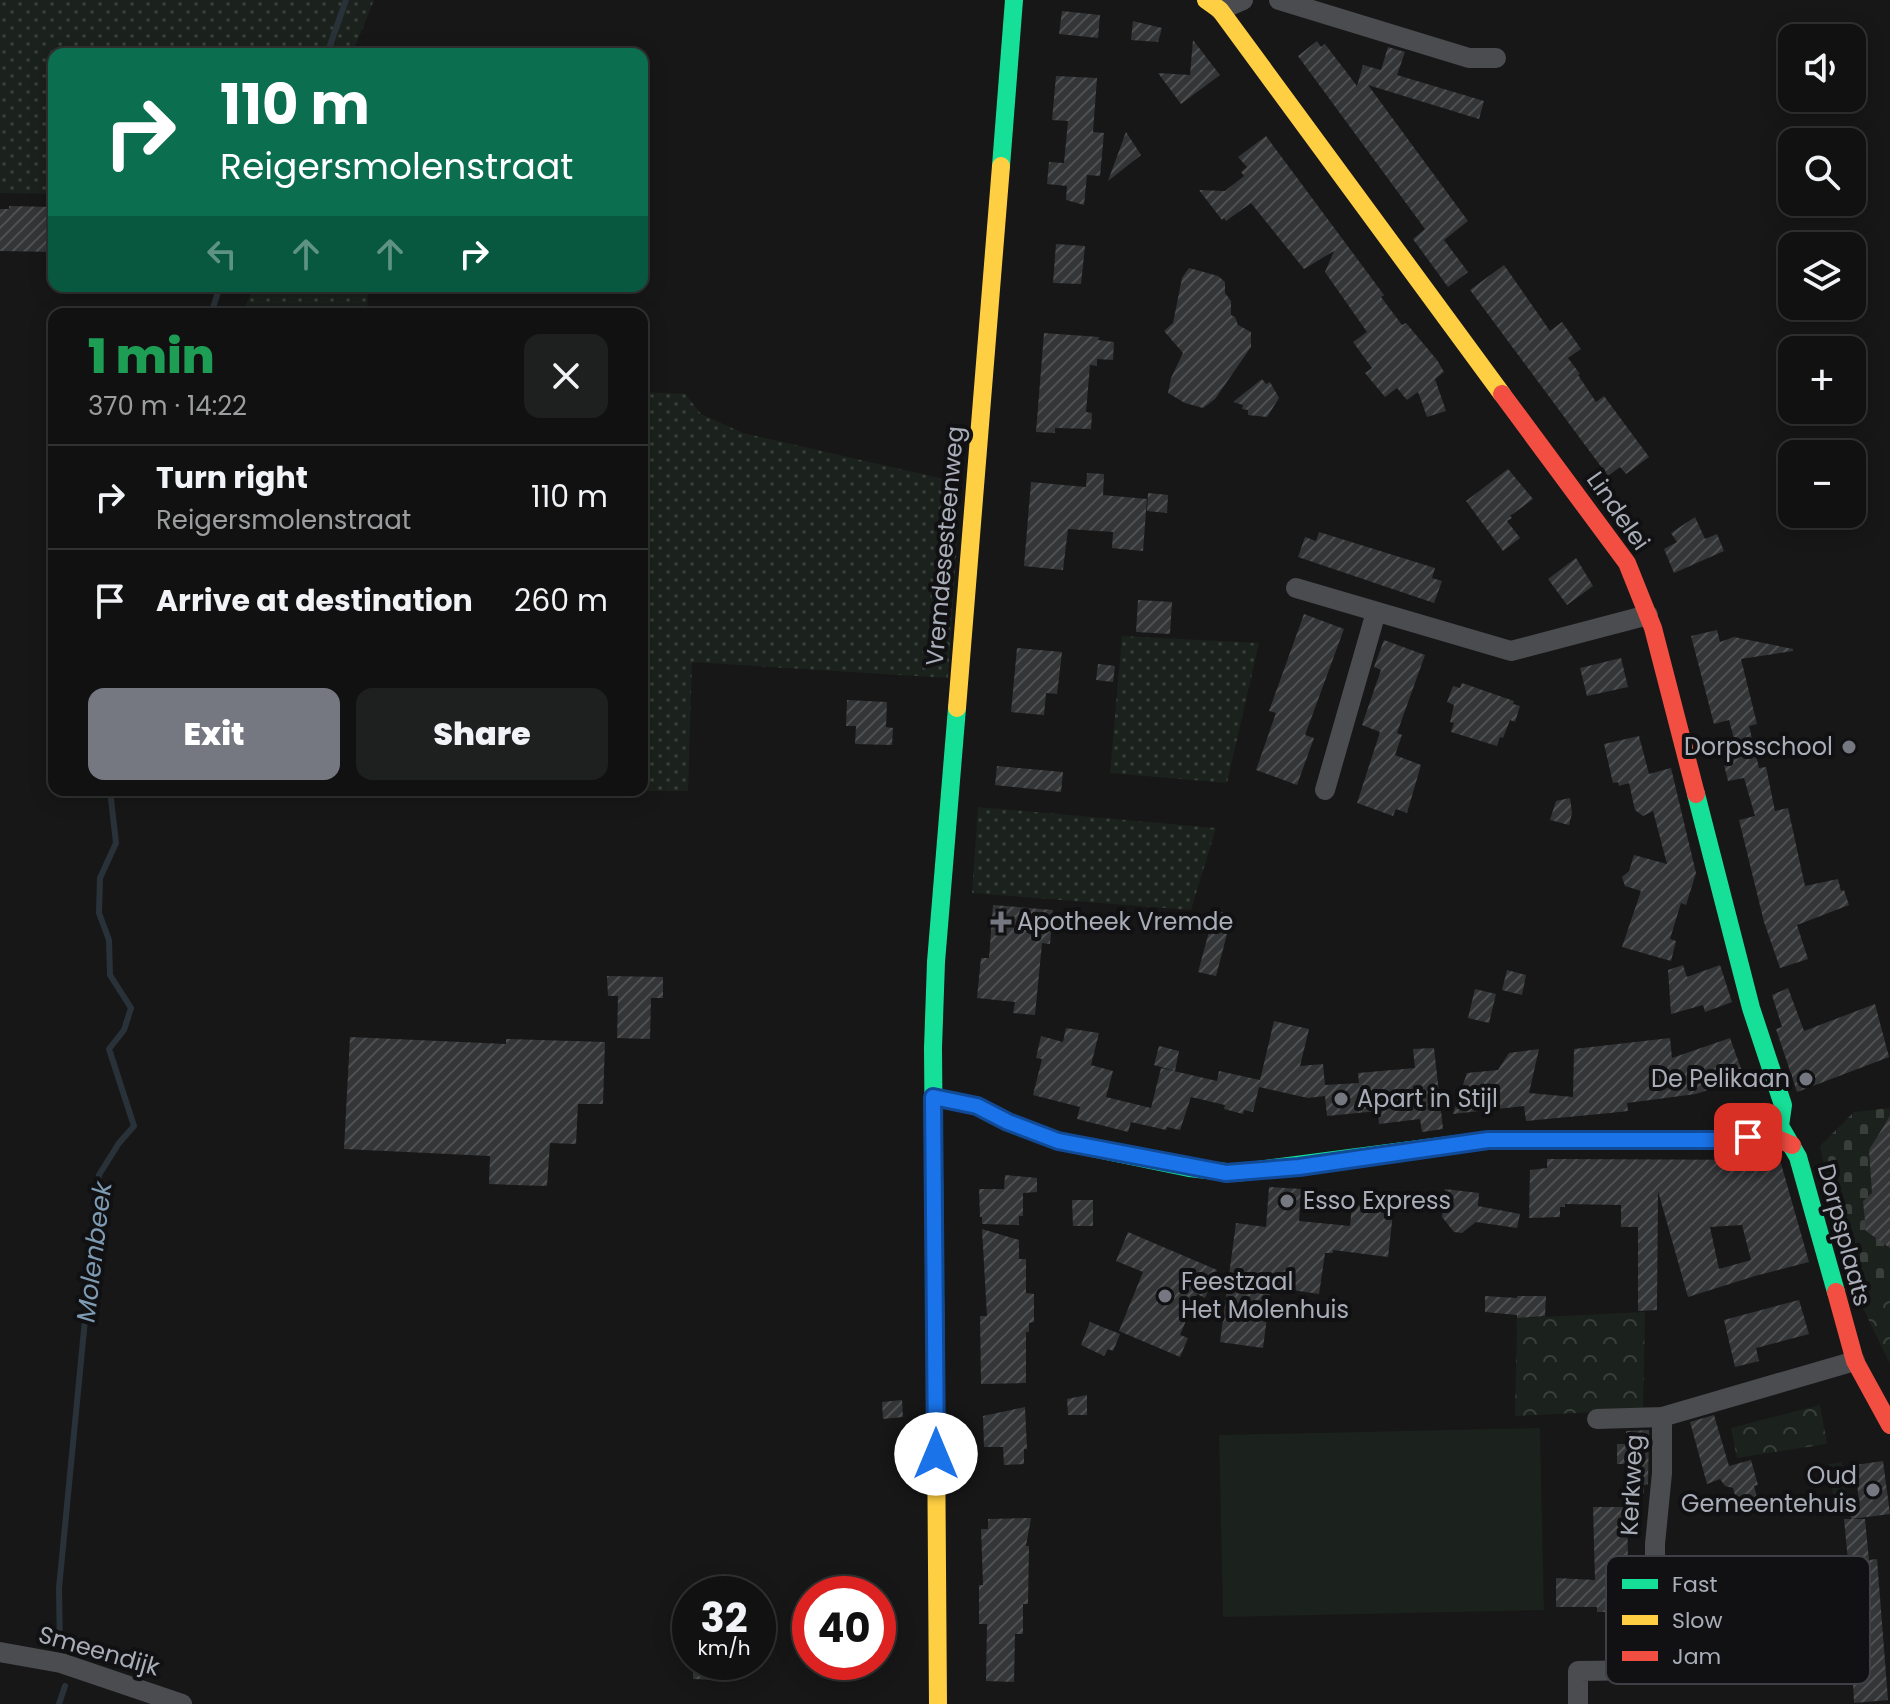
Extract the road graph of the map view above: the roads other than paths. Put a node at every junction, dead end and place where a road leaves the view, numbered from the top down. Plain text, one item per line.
1 (1014, 0) edge
2 (1243, 0) edge
3 (1279, 0) edge
4 (1213, 5) edge
5 (1496, 58) dead end
6 (1296, 588) dead end
7 (1376, 612) junction
8 (1648, 615) junction
9 (1325, 790) dead end
10 (933, 1097) junction
11 (1792, 1145) junction
12 (1855, 1361) junction
13 (1662, 1417) junction
14 (1597, 1419) dead end
15 (1890, 1425) edge
16 (1655, 1556) edge
17 (0, 1652) edge
18 (1606, 1671) edge
19 (182, 1704) edge
20 (938, 1704) edge
21 (1578, 1704) edge

1 - 10 street, Vremdesesteenweg
2 - 4 street
3 - 5 street
4 - 8 street, Lindelei
6 - 7 street
7 - 8 street
7 - 9 street
8 - 11 street, Lindelei
10 - 11 street
10 - 20 street, Vremdesesteenweg
11 - 12 street, Dorpsplaats
12 - 13 street, Kerkweg
12 - 15 street, Dorpsplaats
13 - 14 street, Kerkweg
13 - 16 street, Kerkweg
17 - 19 street, Smeendijk
18 - 21 street, Kerkweg

